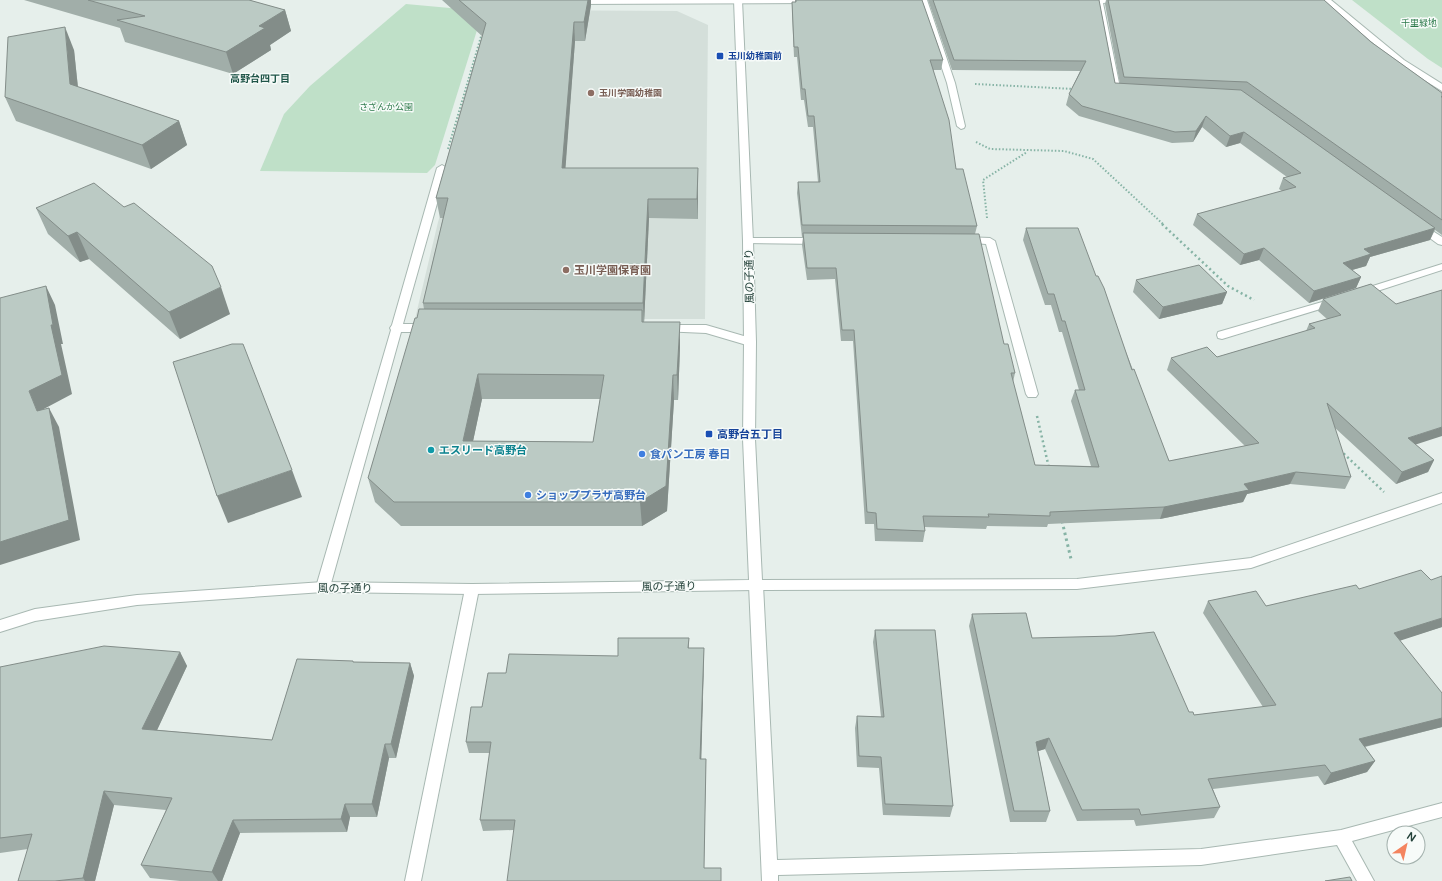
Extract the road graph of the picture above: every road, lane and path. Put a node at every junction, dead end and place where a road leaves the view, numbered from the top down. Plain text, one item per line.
1 (916, 0) edge
2 (923, 0) edge
3 (1099, 0) edge
4 (1113, 0) edge
5 (1326, 0) edge
6 (738, 1) edge
7 (823, 1) edge
8 (571, 2) edge
9 (482, 32) edge
10 (951, 83) junction
11 (1442, 88) edge
12 (1116, 91) junction
13 (1132, 92) edge
14 (961, 126) joint
15 (1028, 151) junction
16 (442, 168) joint
17 (1410, 219) edge
18 (953, 240) edge
19 (748, 241) junction
20 (827, 241) edge
21 (990, 241) junction
22 (1442, 242) edge
23 (1442, 267) edge
24 (1284, 317) junction
25 (396, 328) junction
26 (435, 328) edge
27 (650, 329) edge
28 (1222, 335) dead end
29 (750, 342) junction
30 (1032, 394) joint
31 (1335, 445) edge
32 (1050, 470) edge
33 (1442, 498) edge
34 (1403, 511) junction
35 (1061, 516) edge
36 (1077, 584) junction
37 (756, 585) junction
38 (323, 587) junction
39 (472, 589) junction
40 (0, 626) edge
41 (1442, 810) edge
42 (1341, 837) junction
43 (770, 874) edge
44 (413, 881) edge
45 (1366, 881) edge

1 - 2 street
2 - 10 street
3 - 4 street
3 - 12 street
5 - 11 street
6 - 7 street
6 - 8 street
6 - 19 street, 風の子通り
9 - 16 path
10 - 12 path
10 - 14 street
12 - 13 street
14 - 15 path
15 - 21 path
15 - 24 path
16 - 25 street
17 - 22 street
18 - 21 street
19 - 20 street
19 - 29 street, 風の子通り
21 - 30 street
23 - 24 street
24 - 28 street
25 - 26 street
25 - 38 street
27 - 29 street
29 - 37 street, 風の子通り
30 - 32 path
31 - 34 path
33 - 34 street
34 - 36 street
35 - 36 path
36 - 37 street
37 - 39 street, 風の子通り
37 - 43 street
38 - 39 street, 風の子通り
38 - 40 street, 風の子通り
39 - 44 street
41 - 42 street
42 - 43 street
42 - 45 street

